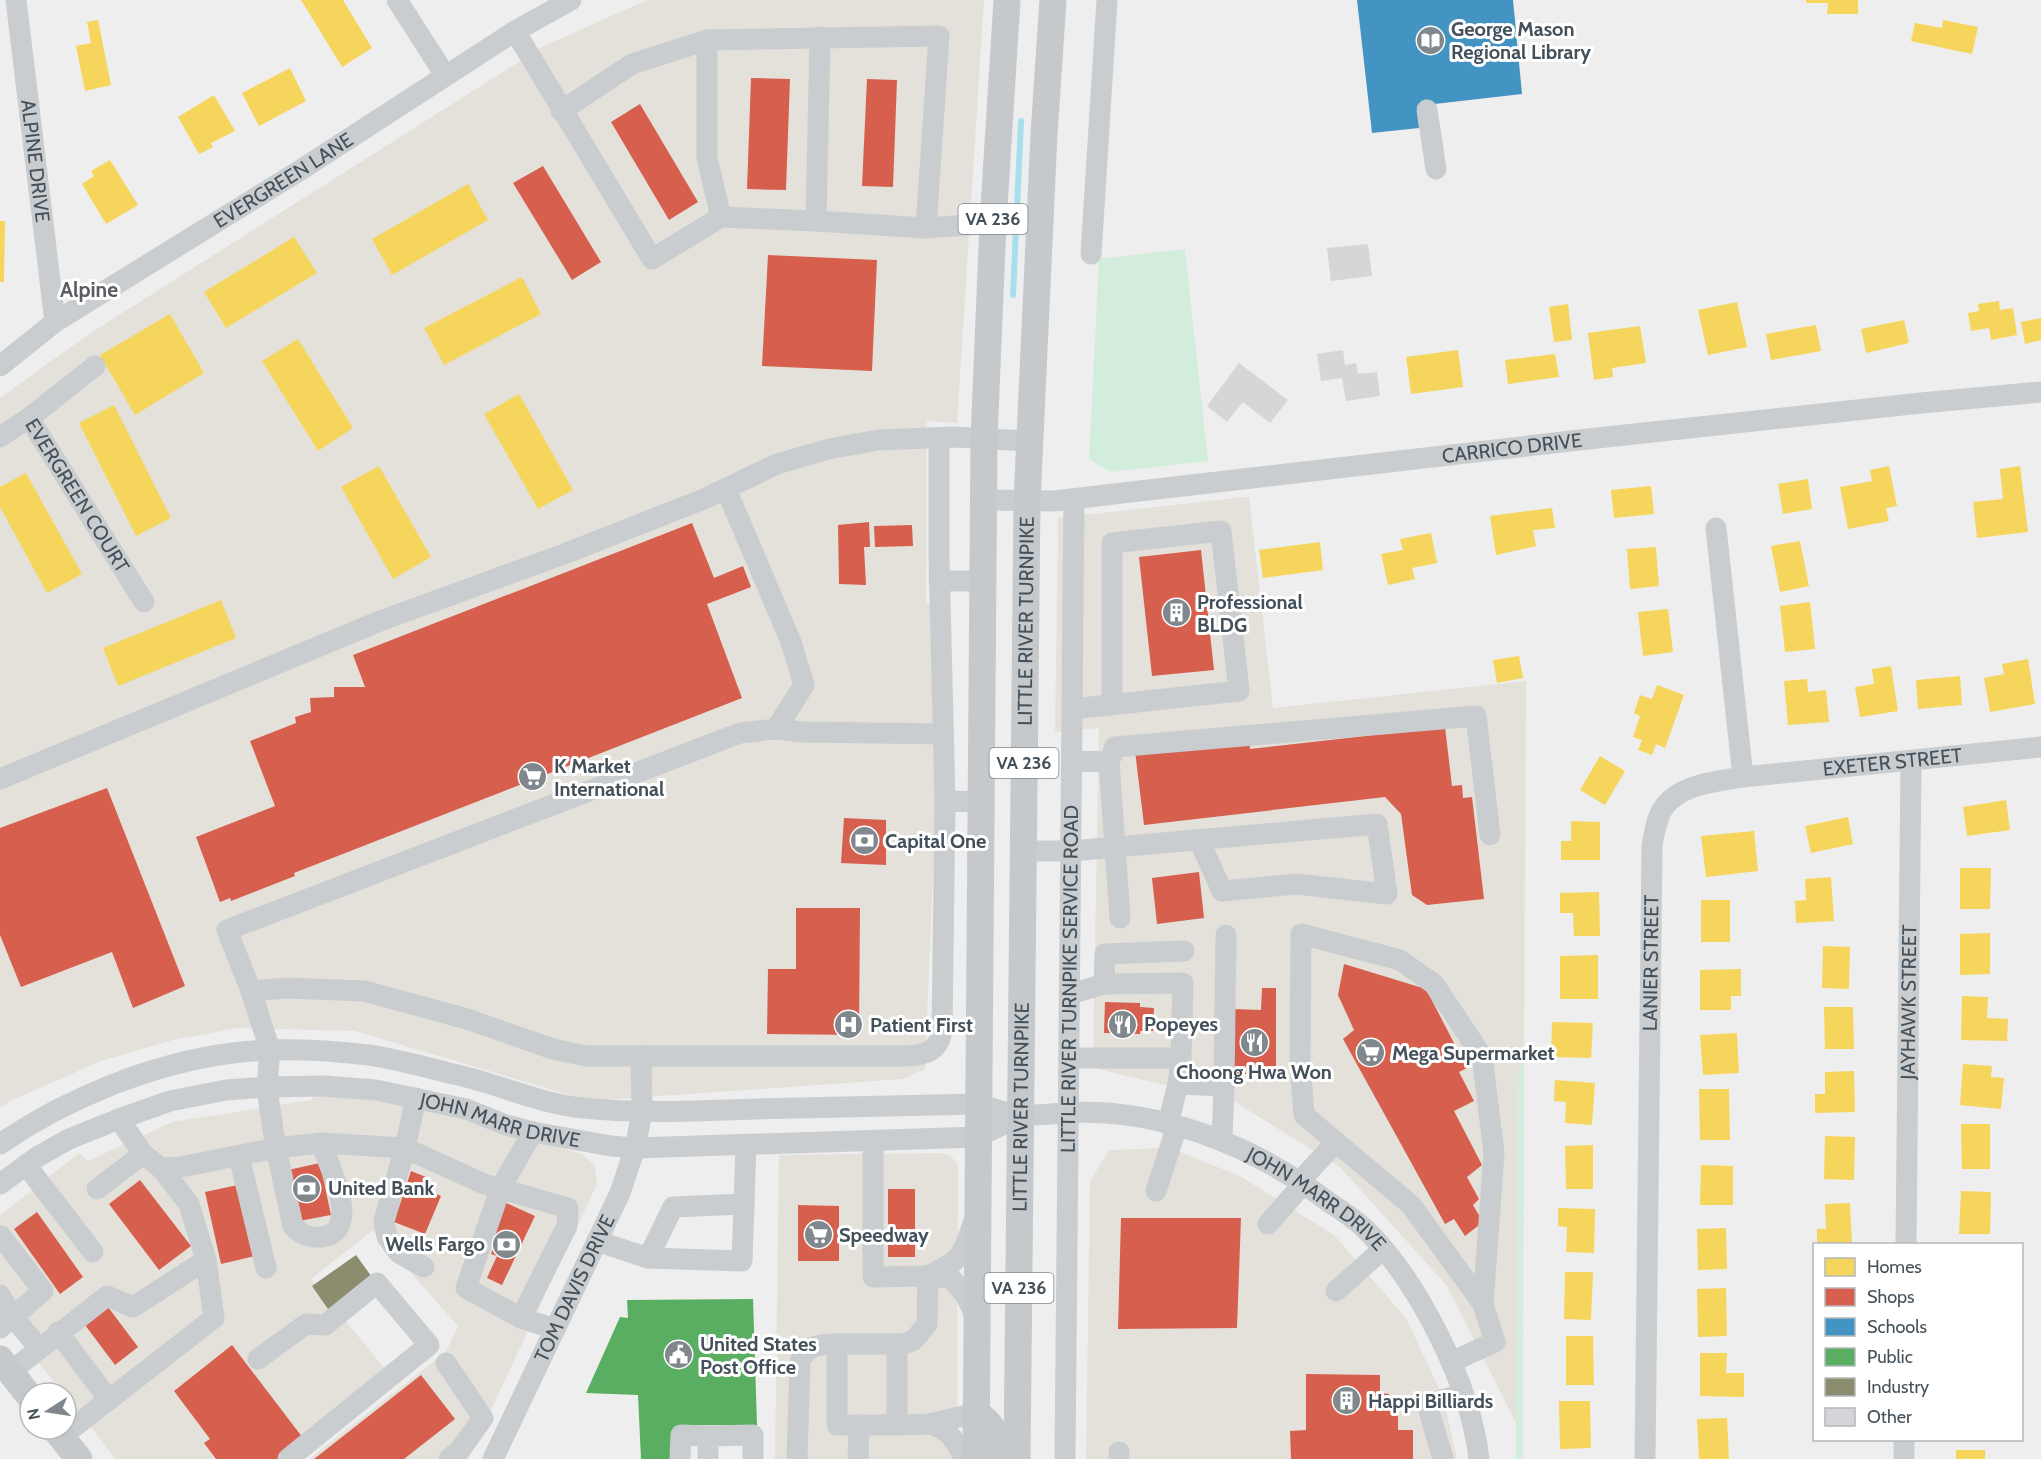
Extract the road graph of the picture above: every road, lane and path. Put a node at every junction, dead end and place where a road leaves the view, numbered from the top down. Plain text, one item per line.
1 (16, 0) edge
2 (397, 0) edge
3 (571, 0) edge
4 (1007, 0) edge
5 (1053, 0) edge
6 (1107, 0) edge
7 (515, 31) junction
8 (820, 37) junction
9 (707, 40) junction
10 (445, 75) junction
11 (1427, 110) dead end
12 (561, 111) junction
13 (1436, 169) dead end
14 (721, 217) junction
15 (816, 221) junction
16 (993, 223) junction
17 (926, 228) junction
18 (1091, 254) dead end
19 (55, 322) junction
20 (0, 366) edge
21 (95, 366) dead end
22 (2041, 392) edge
23 (29, 418) junction
24 (0, 437) edge
25 (939, 438) junction
26 (984, 439) junction
27 (1029, 441) junction
28 (726, 489) junction
29 (1074, 499) junction
30 (983, 500) junction
31 (1028, 502) junction
32 (1716, 528) dead end
33 (939, 581) junction
34 (983, 581) junction
35 (144, 602) dead end
36 (1112, 705) junction
37 (1072, 709) junction
38 (776, 729) junction
39 (943, 734) junction
40 (2041, 747) edge
41 (1072, 761) junction
42 (1109, 762) junction
43 (1911, 762) junction
44 (1743, 777) junction
45 (0, 779) edge
46 (945, 801) junction
47 (981, 802) junction
48 (1490, 836) dead end
49 (1199, 840) junction
50 (1114, 847) junction
51 (1024, 850) junction
52 (1071, 851) junction
53 (1120, 918) dead end
54 (1226, 935) dead end
55 (1184, 951) dead end
56 (1104, 984) junction
57 (251, 991) junction
58 (1071, 994) junction
59 (270, 1050) junction
60 (641, 1056) junction
61 (1069, 1058) junction
62 (1181, 1058) junction
63 (1178, 1084) junction
64 (1224, 1086) junction
65 (267, 1087) junction
66 (416, 1098) junction
67 (978, 1104) junction
68 (642, 1112) junction
69 (1069, 1112) junction
70 (1021, 1117) junction
71 (119, 1119) junction
72 (1172, 1125) junction
73 (533, 1132) junction
74 (978, 1137) junction
75 (1222, 1140) junction
76 (873, 1141) junction
77 (1336, 1142) junction
78 (321, 1143) junction
79 (0, 1144) edge
80 (746, 1145) junction
81 (276, 1148) junction
82 (405, 1148) junction
83 (635, 1148) junction
84 (143, 1154) junction
85 (239, 1156) junction
86 (26, 1165) junction
87 (161, 1168) junction
88 (1302, 1182) junction
89 (0, 1184) edge
90 (501, 1187) junction
91 (97, 1189) dead end
92 (1156, 1191) dead end
93 (744, 1204) junction
94 (978, 1209) junction
95 (1268, 1224) dead end
96 (0, 1238) edge
97 (597, 1241) junction
98 (1906, 1243) edge
99 (1382, 1250) junction
100 (93, 1252) dead end
101 (553, 1254) junction
102 (648, 1258) junction
103 (206, 1260) junction
104 (266, 1268) dead end
105 (424, 1268) dead end
106 (584, 1268) junction
107 (928, 1276) junction
108 (1336, 1291) dead end
109 (0, 1295) edge
110 (1483, 1304) junction
111 (521, 1318) junction
112 (976, 1318) junction
113 (6, 1322) edge
114 (555, 1329) junction
115 (58, 1332) junction
116 (837, 1344) junction
117 (897, 1344) junction
118 (39, 1348) junction
119 (258, 1359) dead end
120 (1451, 1362) junction
121 (446, 1363) dead end
122 (5, 1365) edge
123 (18, 1382) edge
124 (1462, 1394) junction
125 (109, 1400) junction
126 (975, 1413) junction
127 (483, 1418) junction
128 (78, 1420) edge
129 (510, 1423) junction
130 (930, 1424) junction
131 (859, 1425) junction
132 (897, 1425) junction
133 (708, 1436) junction
134 (64, 1441) edge
135 (1904, 1441) edge
136 (455, 1456) edge
137 (79, 1459) edge
138 (288, 1459) edge
139 (493, 1459) edge
140 (680, 1459) edge
141 (708, 1459) edge
142 (753, 1459) edge
143 (797, 1459) edge
144 (858, 1459) edge
145 (964, 1459) edge
146 (975, 1459) edge
147 (1000, 1459) edge
148 (1017, 1459) edge
149 (1065, 1459) edge
150 (1443, 1459) edge
151 (1479, 1459) edge
152 (1645, 1459) edge
153 (1904, 1459) edge

1 - 19 street, ALPINE DRIVE
2 - 10 street
3 - 7 street, EVERGREEN LANE
4 - 16 main road, VA 236
5 - 27 main road, LITTLE RIVER TURNPIKE / VA 236
6 - 18 street
7 - 10 street, EVERGREEN LANE
7 - 12 street
8 - 9 street
8 - 15 street
8 - 17 street
9 - 12 street
9 - 14 street
10 - 19 street, EVERGREEN LANE
11 - 13 street
12 - 14 street
14 - 15 street
15 - 17 street
16 - 17 street
16 - 26 main road, VA 236
19 - 20 street, EVERGREEN LANE
21 - 23 street
22 - 29 street, CARRICO DRIVE
23 - 24 street, EVERGREEN COURT
23 - 35 street, EVERGREEN COURT
25 - 26 street
25 - 28 street
25 - 33 street
26 - 27 street
26 - 30 main road, VA 236
27 - 31 main road, LITTLE RIVER TURNPIKE / VA 236
28 - 38 street
28 - 45 street
29 - 31 street, CARRICO DRIVE
29 - 37 street, LITTLE RIVER TURNPIKE SERVICE ROAD
30 - 31 street, CARRICO DRIVE
30 - 34 main road, VA 236
31 - 51 main road, LITTLE RIVER TURNPIKE / VA 236
32 - 44 street
33 - 34 street
33 - 39 street
34 - 47 main road, VA 236
36 - 36 street
36 - 37 street
37 - 41 street, LITTLE RIVER TURNPIKE SERVICE ROAD
38 - 39 street
38 - 57 street
39 - 46 street
40 - 43 street, EXETER STREET
41 - 42 street
41 - 52 street, LITTLE RIVER TURNPIKE SERVICE ROAD
42 - 48 street
42 - 50 street
43 - 44 street, EXETER STREET
43 - 98 street, JAYHAWK STREET
44 - 152 street, LANIER STREET
46 - 47 street
46 - 60 street
47 - 67 main road, VA 236
49 - 49 street
49 - 50 street
50 - 52 street
50 - 53 street
51 - 52 street
51 - 70 main road, LITTLE RIVER TURNPIKE / VA 236
52 - 58 street, LITTLE RIVER TURNPIKE SERVICE ROAD
54 - 64 street
55 - 56 street
56 - 58 street
56 - 62 street
57 - 59 street
57 - 60 street
58 - 61 street, LITTLE RIVER TURNPIKE SERVICE ROAD
59 - 65 street
59 - 68 street, JOHN MARR DRIVE
59 - 79 street, JOHN MARR DRIVE
60 - 68 street, TOM DAVIS DRIVE
61 - 62 street
61 - 69 street, LITTLE RIVER TURNPIKE SERVICE ROAD
62 - 63 street
63 - 64 street
63 - 72 street
64 - 75 street
65 - 66 street, JOHN MARR DRIVE
65 - 71 street, JOHN MARR DRIVE
65 - 81 street
66 - 73 street, JOHN MARR DRIVE
66 - 82 street
67 - 68 street, JOHN MARR DRIVE
67 - 70 street, JOHN MARR DRIVE
67 - 74 main road, VA 236
68 - 83 street, TOM DAVIS DRIVE
69 - 70 street, JOHN MARR DRIVE
69 - 72 street, JOHN MARR DRIVE
69 - 149 street, LITTLE RIVER TURNPIKE SERVICE ROAD
70 - 74 street, JOHN MARR DRIVE
70 - 148 main road, LITTLE RIVER TURNPIKE / VA 236
71 - 84 street
71 - 86 street, JOHN MARR DRIVE
72 - 75 street, JOHN MARR DRIVE
72 - 92 street
73 - 83 street, JOHN MARR DRIVE
73 - 90 street
74 - 76 street, JOHN MARR DRIVE
74 - 94 main road, VA 236
75 - 88 street, JOHN MARR DRIVE
76 - 80 street, JOHN MARR DRIVE
76 - 107 street
77 - 88 street
77 - 110 street
77 - 110 street
78 - 81 street
78 - 81 street
78 - 82 street
80 - 83 street, JOHN MARR DRIVE
80 - 93 street
81 - 85 street
82 - 90 street
82 - 105 street
83 - 97 street, TOM DAVIS DRIVE
84 - 87 street
84 - 91 street
85 - 87 street
85 - 104 street
86 - 89 street, JOHN MARR DRIVE
86 - 100 street
87 - 103 street
88 - 95 street
88 - 99 street, JOHN MARR DRIVE
90 - 101 street
90 - 111 street
93 - 102 street
93 - 102 street
94 - 107 street
94 - 112 main road, VA 236
96 - 113 street
97 - 102 street
97 - 106 street, TOM DAVIS DRIVE
99 - 108 street
99 - 120 street, JOHN MARR DRIVE
101 - 106 street
101 - 111 street
103 - 115 street
103 - 125 street
106 - 114 street, TOM DAVIS DRIVE
107 - 112 street
107 - 117 street
109 - 113 street
110 - 120 street
111 - 114 street
112 - 126 main road, VA 236
113 - 118 street
114 - 129 street, TOM DAVIS DRIVE
115 - 118 street
115 - 125 street
116 - 117 street
116 - 131 street
116 - 143 street
117 - 132 street
118 - 122 street
119 - 138 street
120 - 124 street, JOHN MARR DRIVE
121 - 127 street
122 - 123 main road
124 - 150 street
124 - 151 street, JOHN MARR DRIVE
125 - 128 street
126 - 130 street
126 - 146 main road, VA 236
126 - 147 main road
127 - 129 street
127 - 136 street
129 - 139 street, TOM DAVIS DRIVE
130 - 132 street
130 - 145 street
131 - 132 street
131 - 144 street
133 - 140 street
133 - 141 street
133 - 142 street
134 - 137 main road
135 - 153 street

